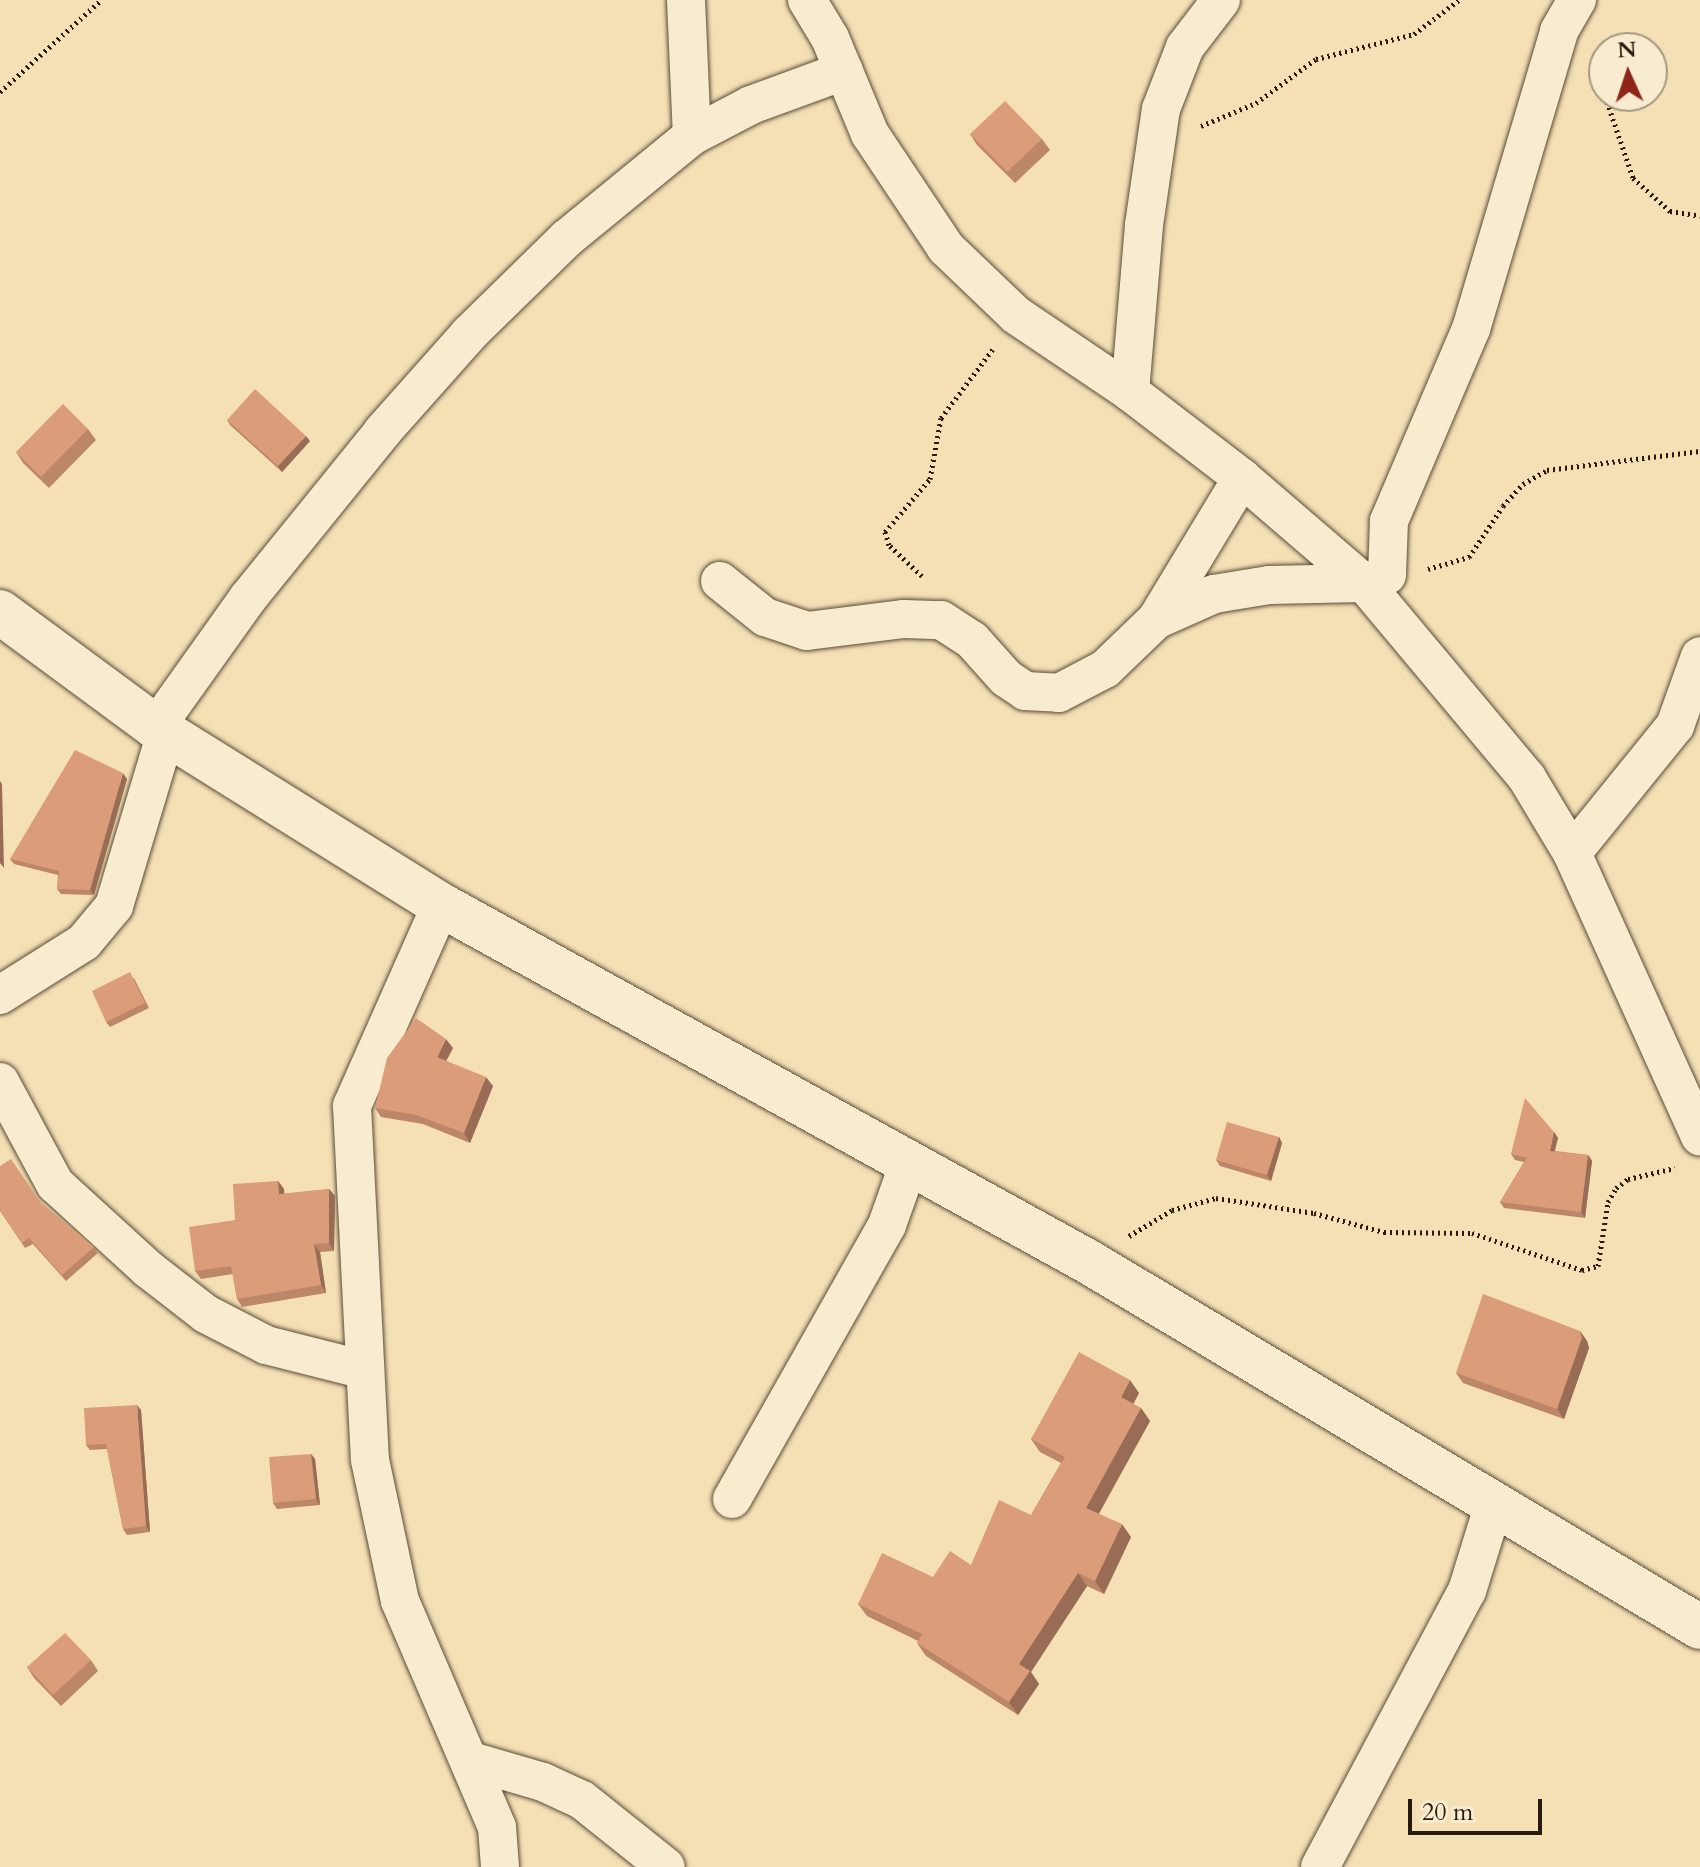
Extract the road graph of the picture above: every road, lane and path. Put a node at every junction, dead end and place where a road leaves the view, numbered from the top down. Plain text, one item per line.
1 (101, 0) edge
2 (686, 0) edge
3 (807, 0) edge
4 (1221, 0) edge
5 (1459, 0) edge
6 (1577, 0) edge
7 (844, 71) junction
8 (0, 92) edge
9 (1610, 112) edge
10 (692, 136) junction
11 (1156, 146) junction
12 (1700, 216) edge
13 (1016, 315) junction
14 (1130, 392) junction
15 (1700, 451) edge
16 (1242, 478) junction
17 (1377, 575) junction
18 (720, 581) dead end
19 (0, 612) edge
20 (941, 620) junction
21 (1156, 620) junction
22 (1700, 656) edge
23 (161, 730) junction
24 (1572, 853) junction
25 (441, 905) junction
26 (0, 995) edge
27 (0, 1082) edge
28 (1691, 1150) edge
29 (909, 1163) junction
30 (1087, 1261) junction
31 (365, 1370) junction
32 (732, 1499) dead end
33 (1494, 1504) junction
34 (1700, 1627) edge
35 (471, 1761) junction
36 (500, 1867) edge
37 (666, 1867) edge
38 (1320, 1867) edge

1 - 8 path
2 - 10 street
3 - 7 street
4 - 11 street
5 - 11 path
6 - 17 street
7 - 10 street
7 - 13 street
9 - 12 path
10 - 23 street
11 - 14 street
13 - 14 street
13 - 20 path
14 - 16 street
15 - 17 path
16 - 17 street
16 - 21 street
17 - 21 street
17 - 24 street
18 - 20 street
19 - 23 street
20 - 21 street
22 - 24 street
23 - 25 street
23 - 26 street
24 - 28 street
25 - 29 street
25 - 31 street
27 - 31 street
28 - 30 path
29 - 30 street
29 - 32 street
30 - 33 street
31 - 35 street
33 - 34 street
33 - 38 street
35 - 36 street
35 - 37 street

